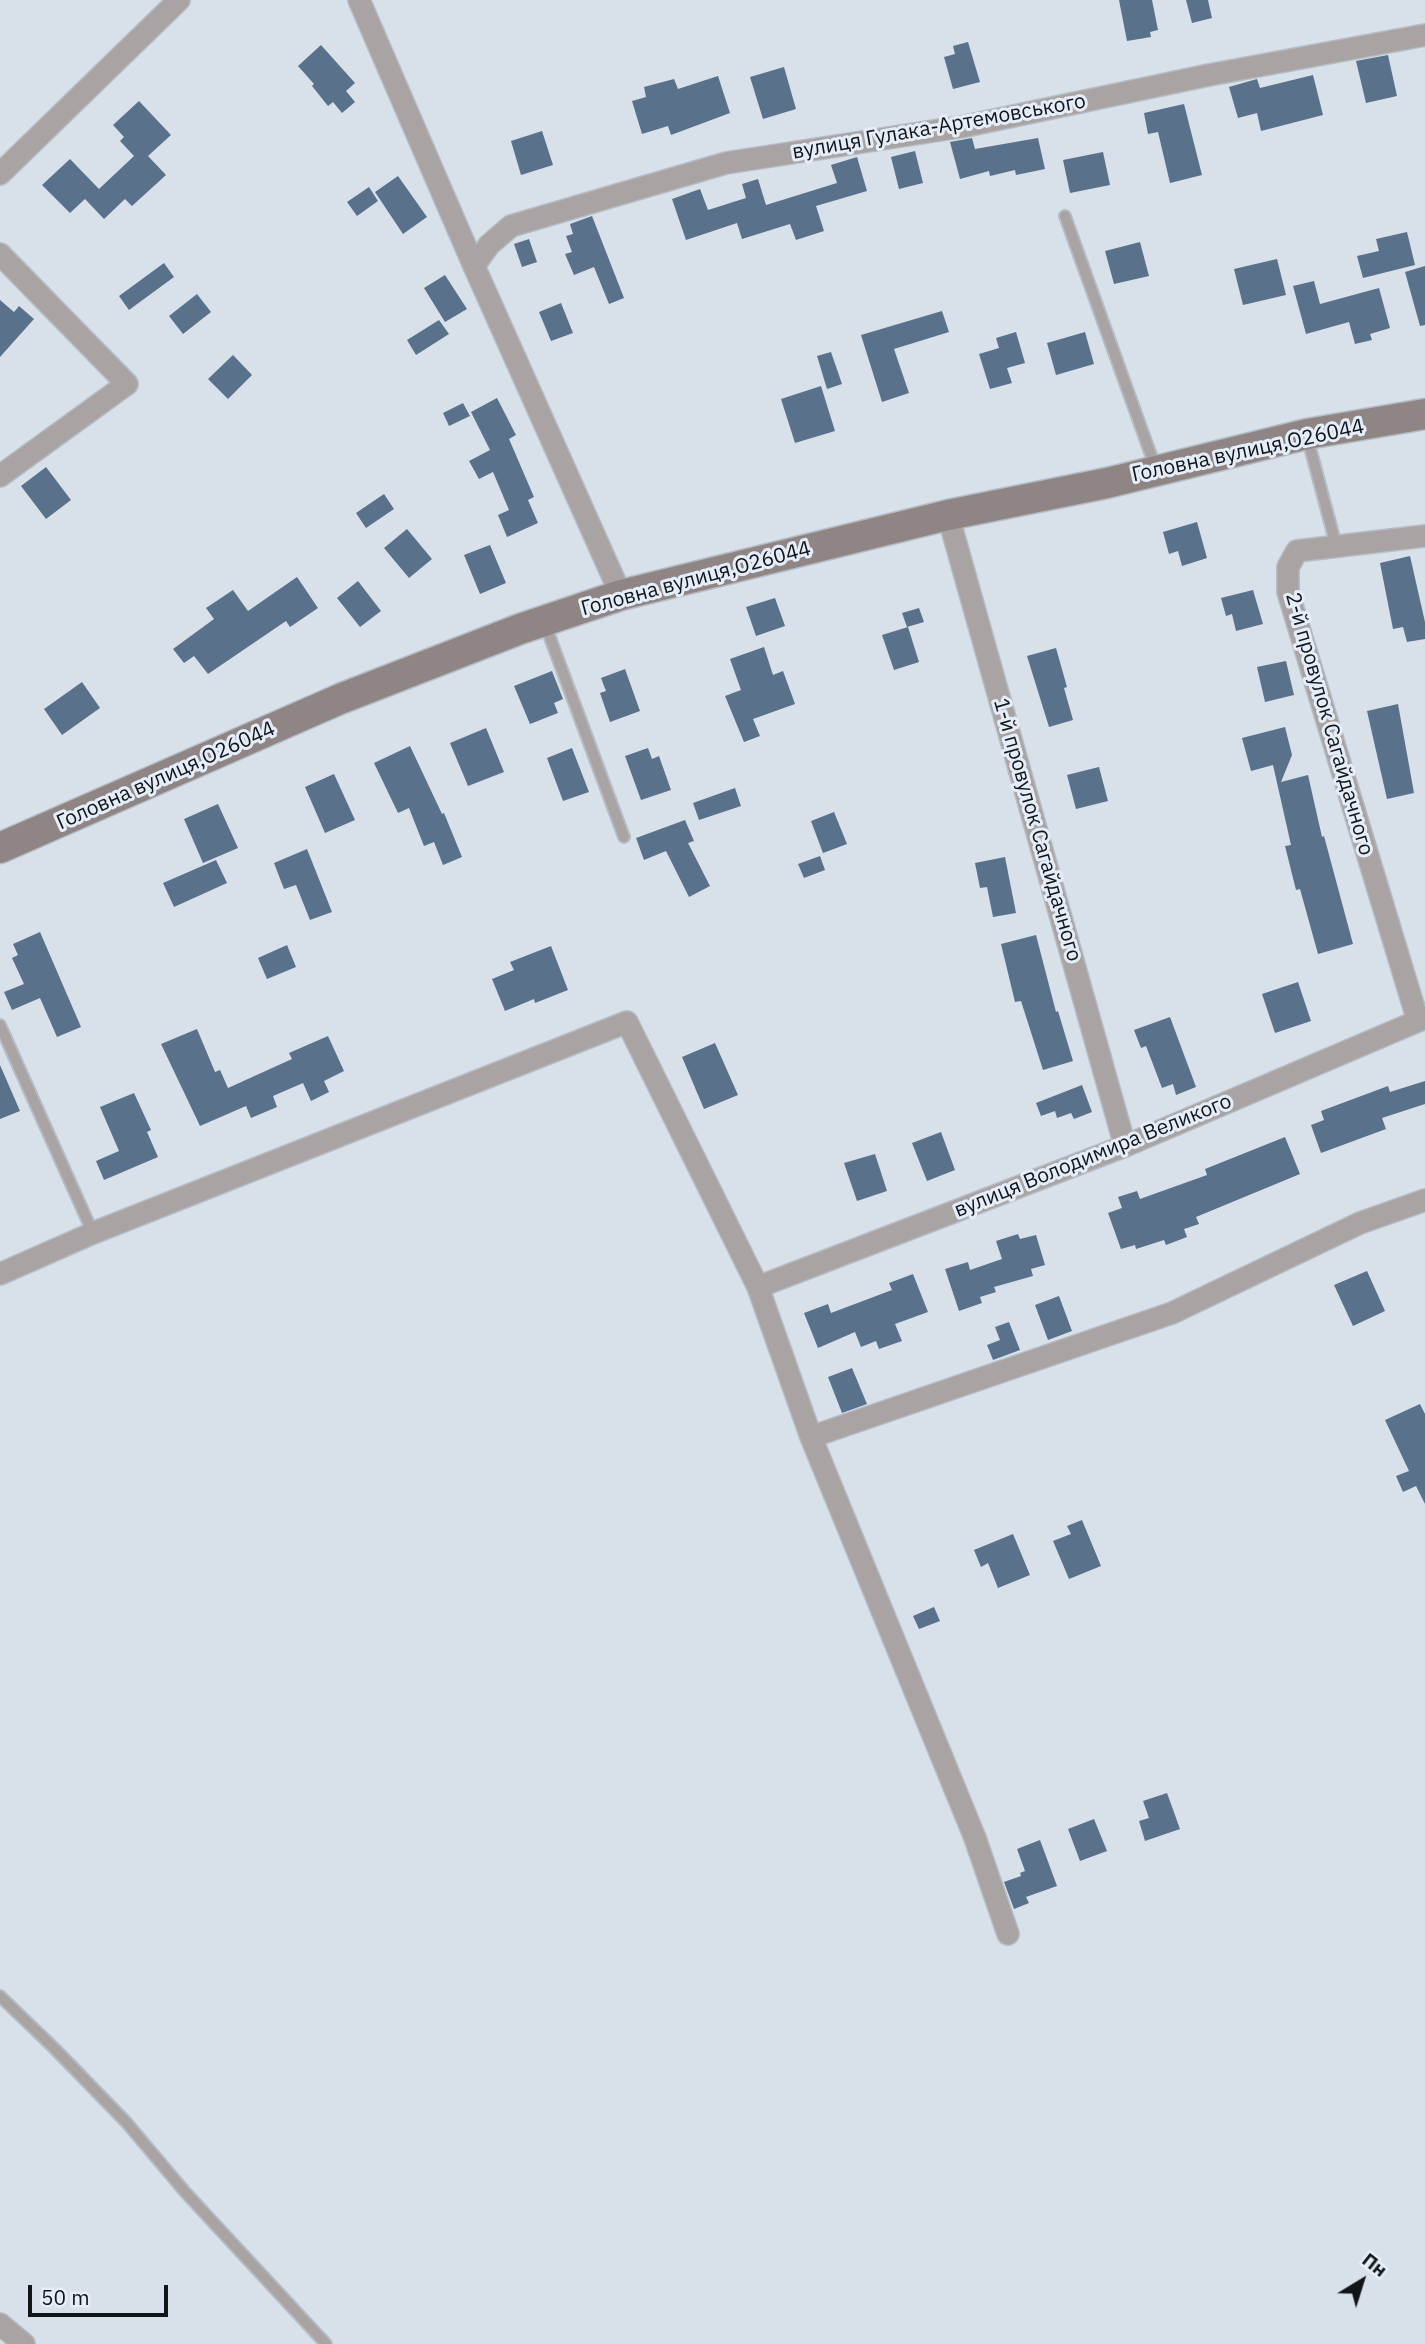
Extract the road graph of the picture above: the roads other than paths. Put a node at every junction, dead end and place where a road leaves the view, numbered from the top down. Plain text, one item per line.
1 (179, 0) edge
2 (359, 0) edge
3 (1425, 35) edge
4 (0, 174) edge
5 (1065, 216) dead end
6 (0, 254) edge
7 (474, 266) junction
8 (1425, 414) edge
9 (1307, 434) junction
10 (1156, 469) junction
11 (0, 476) edge
12 (948, 515) junction
13 (1425, 536) edge
14 (1336, 545) junction
15 (621, 595) junction
16 (544, 621) junction
17 (624, 837) dead end
18 (0, 848) edge
19 (1422, 1020) edge
20 (0, 1025) edge
21 (1125, 1146) junction
22 (1425, 1200) edge
23 (93, 1233) junction
24 (0, 1274) edge
25 (758, 1287) junction
26 (811, 1437) junction
27 (1007, 1934) dead end
28 (0, 1996) edge
29 (0, 2325) edge
30 (24, 2344) edge
31 (326, 2344) edge

1 - 4 street
2 - 7 street
3 - 7 street, вулиця Гулака-Артемовського
5 - 10 lane
6 - 11 street
7 - 15 street
8 - 9 main road, Головна вулиця,О26044
9 - 10 main road, Головна вулиця,О26044
9 - 14 lane
10 - 12 main road, Головна вулиця,О26044
12 - 15 main road, Головна вулиця,О26044
12 - 21 street, 1-й провулок Сагайдачного
13 - 14 street, 2-й провулок Сагайдачного
14 - 19 street, 2-й провулок Сагайдачного
15 - 16 main road, Головна вулиця,О26044
16 - 17 lane
16 - 18 main road, Головна вулиця,О26044
19 - 21 street, вулиця Володимира Великого
20 - 23 lane
21 - 25 street, вулиця Володимира Великого
22 - 26 street
23 - 24 street
23 - 25 street
25 - 26 street
26 - 27 street
28 - 31 lane
29 - 30 street

